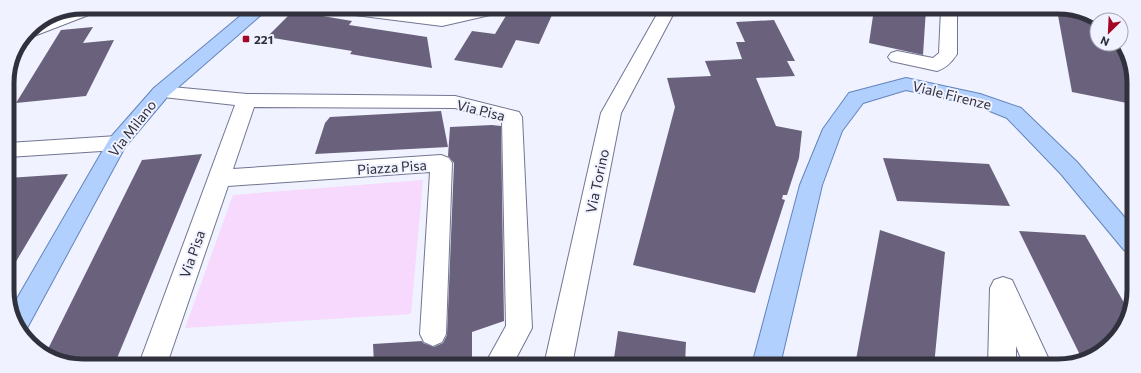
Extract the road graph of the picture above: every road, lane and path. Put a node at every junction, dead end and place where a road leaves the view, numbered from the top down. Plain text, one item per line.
1 (255, 14) edge
2 (386, 14) edge
3 (472, 14) edge
4 (665, 14) edge
5 (949, 14) edge
6 (70, 16) edge
7 (45, 26) edge
8 (897, 57) dead end
9 (161, 92) junction
10 (247, 100) junction
11 (117, 143) junction
12 (14, 150) edge
13 (219, 178) junction
14 (1127, 237) edge
15 (20, 317) edge
16 (433, 334) dead end
17 (155, 359) edge
18 (502, 359) edge
19 (559, 359) edge
20 (767, 359) edge
21 (1002, 359) edge
22 (1035, 359) edge

1 - 9 main road, Via Milano
2 - 3 street
4 - 19 street, Via Torino
5 - 8 street
6 - 7 street
9 - 10 street, Via Pisa
9 - 11 main road, Via Milano
10 - 13 street, Via Pisa
10 - 18 street, Via Pisa
11 - 12 street
11 - 15 main road, Via Milano
13 - 16 street, Piazza Pisa
13 - 17 street, Via Pisa
14 - 20 main road, Viale Firenze
21 - 22 street

